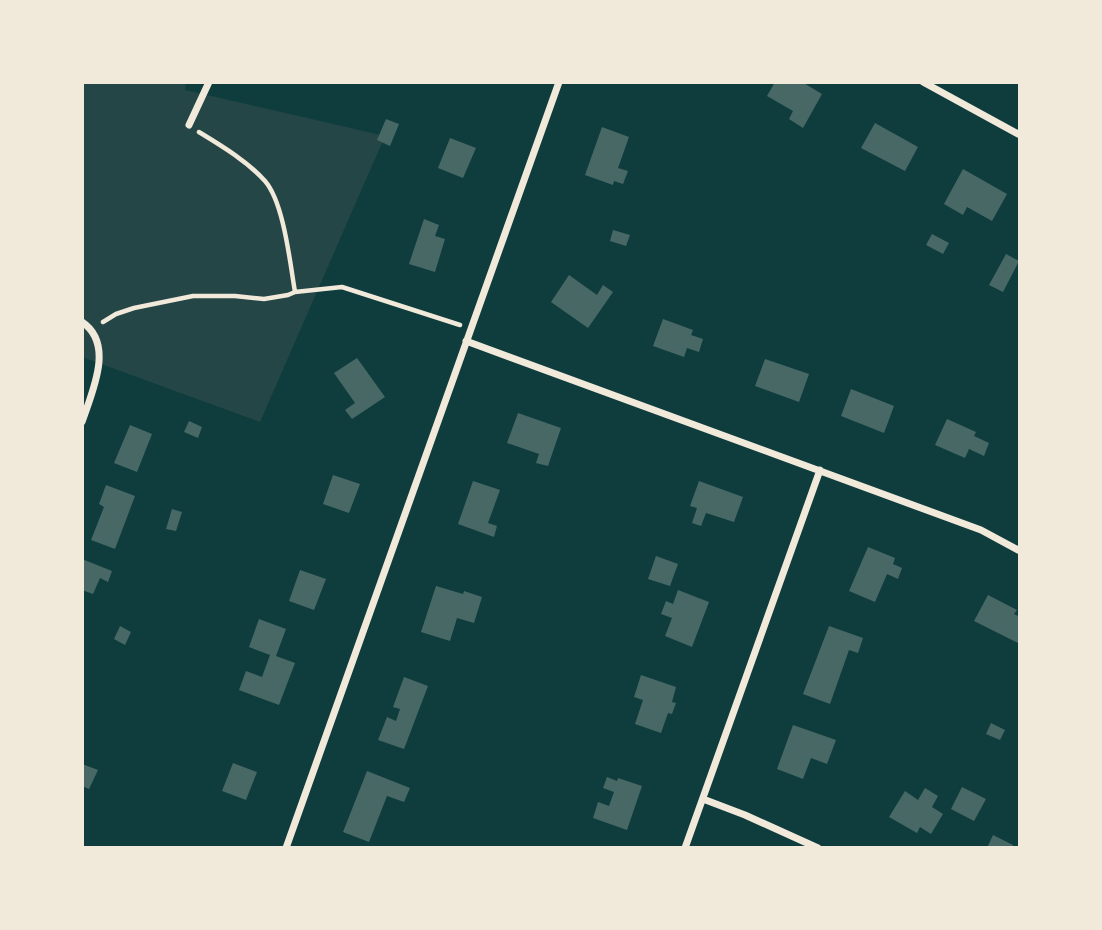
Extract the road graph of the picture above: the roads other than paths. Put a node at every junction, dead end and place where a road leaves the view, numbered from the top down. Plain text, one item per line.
1 (209, 82) edge
2 (559, 82) edge
3 (923, 82) edge
4 (189, 125) road end
5 (1020, 135) edge
6 (82, 322) edge
7 (466, 341) junction
8 (82, 422) edge
9 (820, 470) junction
10 (1020, 551) edge
11 (703, 799) junction
12 (286, 848) edge
13 (685, 848) edge
14 (818, 848) edge

1 - 4 street
2 - 7 street
3 - 5 street
6 - 8 street
7 - 9 street
7 - 12 street
9 - 10 street
9 - 11 street
11 - 13 street
11 - 14 street

